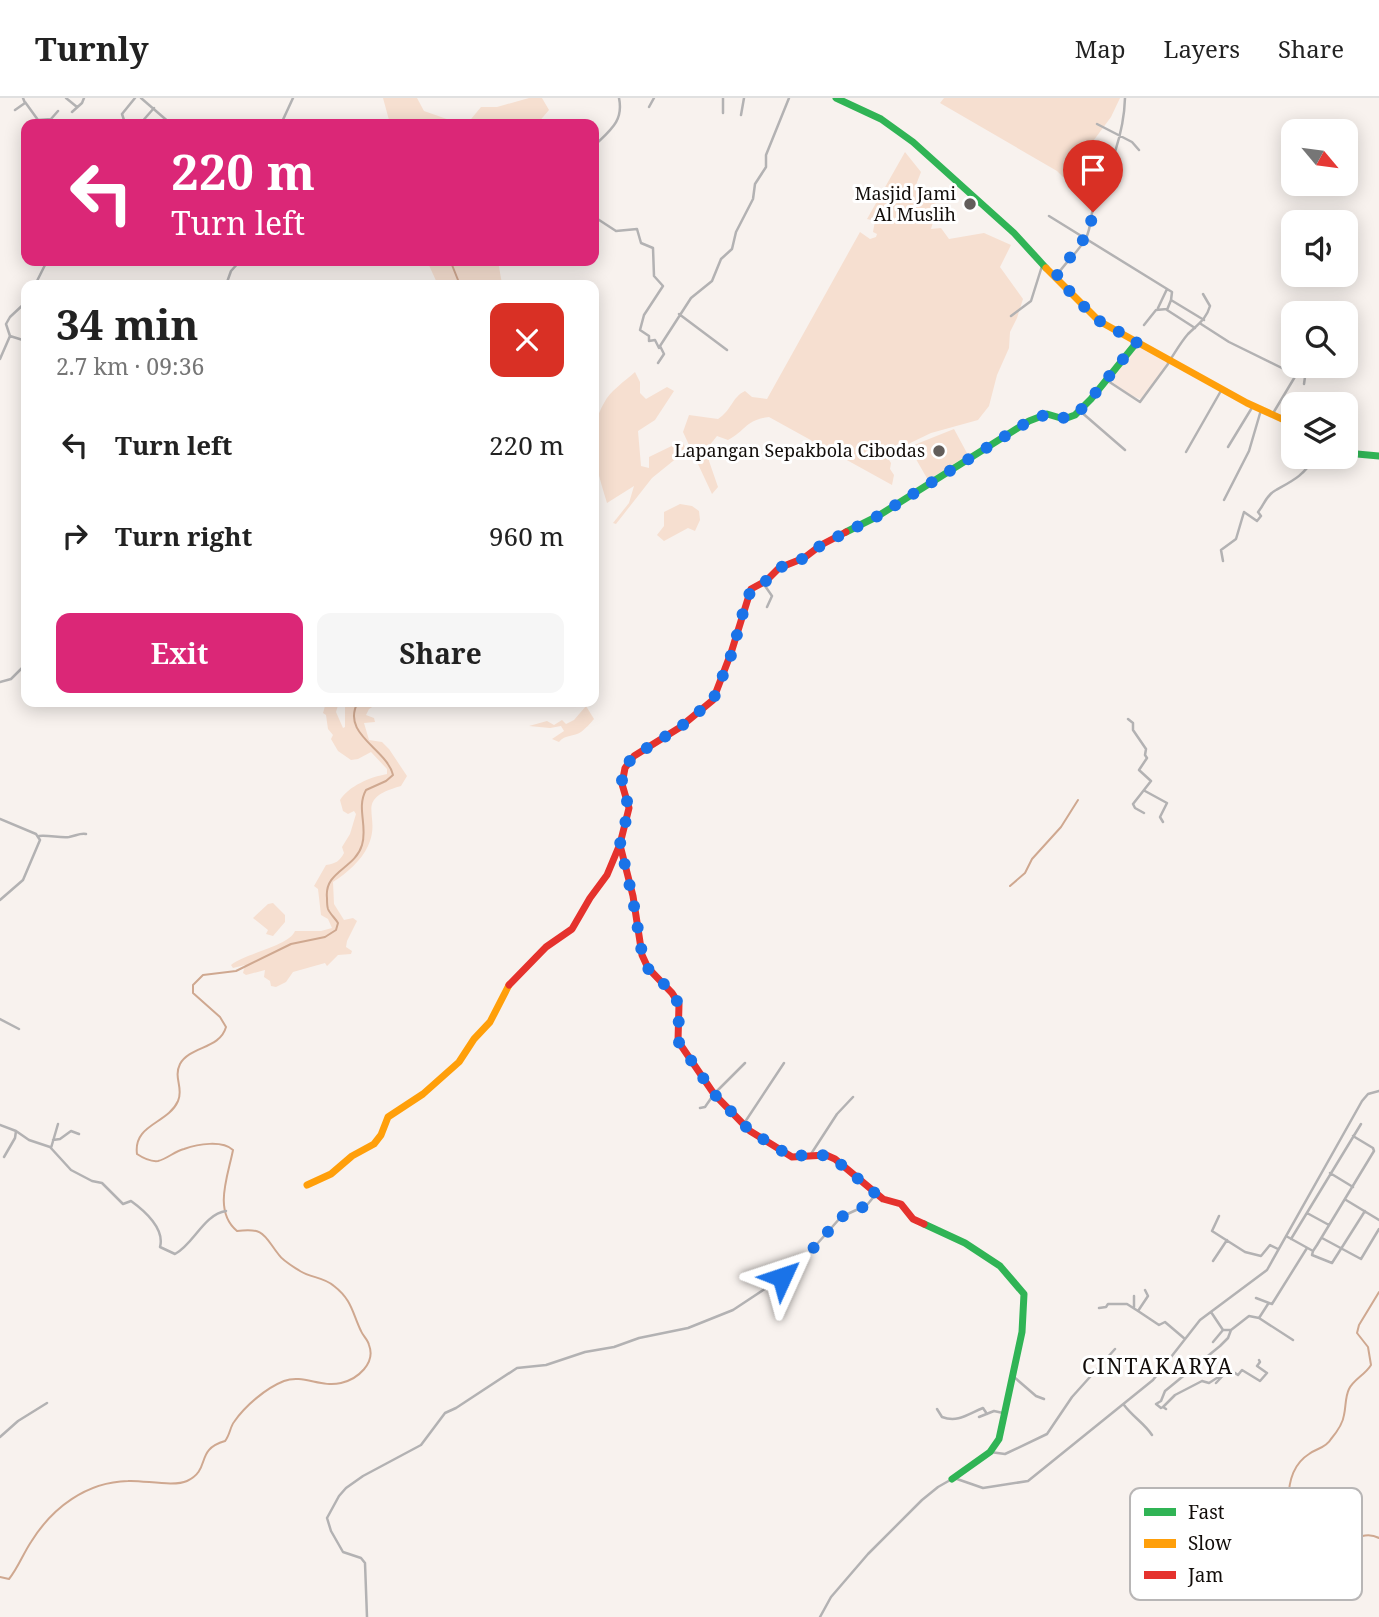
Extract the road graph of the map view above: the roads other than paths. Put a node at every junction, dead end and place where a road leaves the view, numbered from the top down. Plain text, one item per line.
1 (66, 98) edge
2 (84, 98) edge
3 (135, 98) edge
4 (141, 98) edge
5 (293, 98) edge
6 (619, 98) edge
7 (654, 98) edge
8 (723, 98) edge
9 (744, 98) edge
10 (789, 98) edge
11 (836, 98) edge
12 (1125, 98) edge
13 (24, 100) edge
14 (649, 107) dead end
15 (77, 108) junction
16 (154, 108) junction
17 (15, 110) dead end
18 (58, 111) dead end
19 (72, 112) dead end
20 (723, 113) dead end
21 (741, 116) dead end
22 (37, 119) edge
23 (51, 119) edge
24 (122, 119) edge
25 (144, 119) edge
26 (166, 119) edge
27 (283, 119) edge
28 (1097, 124) dead end
29 (1120, 137) junction
30 (599, 141) edge
31 (1139, 150) dead end
32 (1087, 171) dead end
33 (1105, 181) junction
34 (1049, 216) dead end
35 (599, 220) edge
36 (1086, 239) junction
37 (1044, 263) junction
38 (1056, 277) junction
39 (1167, 289) junction
40 (1203, 294) dead end
41 (1171, 300) junction
42 (21, 307) edge
43 (1159, 309) junction
44 (1167, 309) junction
45 (679, 314) junction
46 (1011, 316) dead end
47 (1203, 322) junction
48 (1144, 325) dead end
49 (1195, 328) junction
50 (10, 336) junction
51 (21, 339) edge
52 (1137, 342) junction
53 (659, 348) junction
54 (727, 350) dead end
55 (0, 359) edge
56 (1169, 359) junction
57 (658, 363) dead end
58 (1281, 367) edge
59 (1294, 378) edge
60 (1305, 378) edge
61 (1106, 380) junction
62 (1304, 384) dead end
63 (1222, 389) junction
64 (1253, 406) junction
65 (1261, 410) junction
66 (1080, 411) junction
67 (1272, 415) junction
68 (1281, 419) edge
69 (1228, 447) dead end
70 (1125, 450) dead end
71 (1186, 452) dead end
72 (1358, 454) edge
73 (1379, 456) edge
74 (1307, 469) edge
75 (1224, 500) dead end
76 (1223, 561) dead end
77 (763, 583) junction
78 (767, 607) dead end
79 (21, 669) edge
80 (1, 681) edge
81 (1128, 719) dead end
82 (1145, 791) junction
83 (1144, 813) dead end
84 (0, 819) edge
85 (1163, 822) dead end
86 (86, 834) dead end
87 (39, 836) junction
88 (620, 844) junction
89 (0, 900) edge
90 (0, 1019) edge
91 (19, 1029) dead end
92 (745, 1063) dead end
93 (784, 1063) dead end
94 (1379, 1091) edge
95 (714, 1094) junction
96 (853, 1097) dead end
97 (700, 1108) dead end
98 (58, 1124) dead end
99 (1361, 1124) dead end
100 (0, 1125) edge
101 (743, 1125) junction
102 (16, 1132) junction
103 (79, 1134) dead end
104 (1353, 1136) junction
105 (53, 1140) junction
106 (51, 1148) junction
107 (1374, 1149) junction
108 (1379, 1152) edge
109 (811, 1154) junction
110 (4, 1157) dead end
111 (1331, 1172) junction
112 (307, 1185) dead end
113 (1353, 1186) junction
114 (876, 1194) junction
115 (1346, 1200) junction
116 (226, 1211) dead end
117 (1365, 1211) junction
118 (1307, 1213) junction
119 (1219, 1216) dead end
120 (1379, 1220) edge
121 (1329, 1226) junction
122 (1379, 1229) edge
123 (1286, 1236) junction
124 (1322, 1238) junction
125 (1291, 1239) junction
126 (1227, 1240) junction
127 (1307, 1248) junction
128 (1341, 1248) junction
129 (1279, 1249) junction
130 (1313, 1251) junction
131 (1213, 1261) dead end
132 (1145, 1290) dead end
133 (1134, 1296) dead end
134 (1256, 1298) dead end
135 (1268, 1304) junction
136 (1099, 1308) dead end
137 (1137, 1310) junction
138 (1210, 1312) junction
139 (1259, 1318) junction
140 (1223, 1330) junction
141 (1231, 1330) junction
142 (1185, 1339) junction
143 (1293, 1340) dead end
144 (1213, 1342) dead end
145 (1115, 1349) dead end
146 (1259, 1360) dead end
147 (1011, 1375) junction
148 (1221, 1376) junction
149 (1216, 1383) dead end
150 (1044, 1399) dead end
151 (47, 1403) dead end
152 (1124, 1405) junction
153 (937, 1409) dead end
154 (1003, 1413) junction
155 (987, 1414) junction
156 (979, 1418) dead end
157 (1152, 1435) dead end
158 (0, 1437) edge
159 (990, 1452) junction
160 (952, 1479) junction
161 (367, 1617) edge
162 (820, 1617) edge

1 - 15 street
2 - 15 street
3 - 24 street
4 - 16 street
5 - 27 street
6 - 30 street
7 - 14 street
8 - 20 street
9 - 21 street
10 - 45 street
11 - 37 street
12 - 29 street
13 - 17 street
13 - 22 street
15 - 19 street
16 - 25 street
16 - 26 street
18 - 23 street
28 - 29 street
29 - 31 street
29 - 33 street
32 - 33 street
33 - 36 street
34 - 36 street
35 - 53 street
36 - 38 street
36 - 39 street
37 - 38 street
37 - 46 street
38 - 52 street
39 - 41 street
39 - 43 street
40 - 47 street
41 - 44 street
41 - 47 street
42 - 50 street
43 - 44 street
43 - 48 street
44 - 49 street
45 - 53 street
45 - 54 street
47 - 49 street
47 - 58 street
49 - 56 street
50 - 51 street
50 - 55 street
52 - 56 street
52 - 61 street
53 - 57 street
56 - 61 street
56 - 63 street
59 - 67 street
60 - 62 street
61 - 66 street
63 - 64 street
63 - 71 street
64 - 65 street
64 - 69 street
65 - 67 street
65 - 75 street
66 - 70 street
66 - 77 street
67 - 68 street
72 - 73 street
74 - 76 street
77 - 78 street
77 - 88 street
79 - 80 street
81 - 82 street
82 - 83 street
82 - 85 street
84 - 87 street
86 - 87 street
87 - 89 street
88 - 95 street
88 - 112 street
90 - 91 street
92 - 95 street
93 - 101 street
94 - 123 street
95 - 97 street
95 - 101 street
96 - 109 street
98 - 105 street
99 - 104 street
100 - 102 street
101 - 109 street
102 - 106 street
102 - 110 street
103 - 105 street
104 - 107 street
104 - 111 street
105 - 106 street
106 - 116 street
107 - 108 street
107 - 113 street
109 - 114 street
111 - 113 street
111 - 118 street
113 - 115 street
114 - 147 street
114 - 161 street
115 - 117 street
115 - 121 street
117 - 120 street
117 - 128 street
118 - 121 street
118 - 125 street
119 - 126 street
121 - 124 street
122 - 128 street
123 - 125 street
123 - 129 street
124 - 128 street
124 - 130 street
125 - 127 street
126 - 129 street
126 - 131 street
127 - 130 street
127 - 135 street
128 - 130 street
129 - 138 street
132 - 137 street
133 - 137 street
134 - 135 street
135 - 139 street
136 - 137 street
137 - 142 street
138 - 140 street
138 - 142 street
139 - 141 street
139 - 143 street
140 - 141 street
140 - 144 street
141 - 148 street
142 - 152 street
145 - 159 street
146 - 148 street
147 - 150 street
147 - 154 street
148 - 149 street
151 - 158 street
152 - 157 street
152 - 160 street
153 - 155 street
154 - 155 street
154 - 159 street
155 - 156 street
159 - 160 street
160 - 162 street

